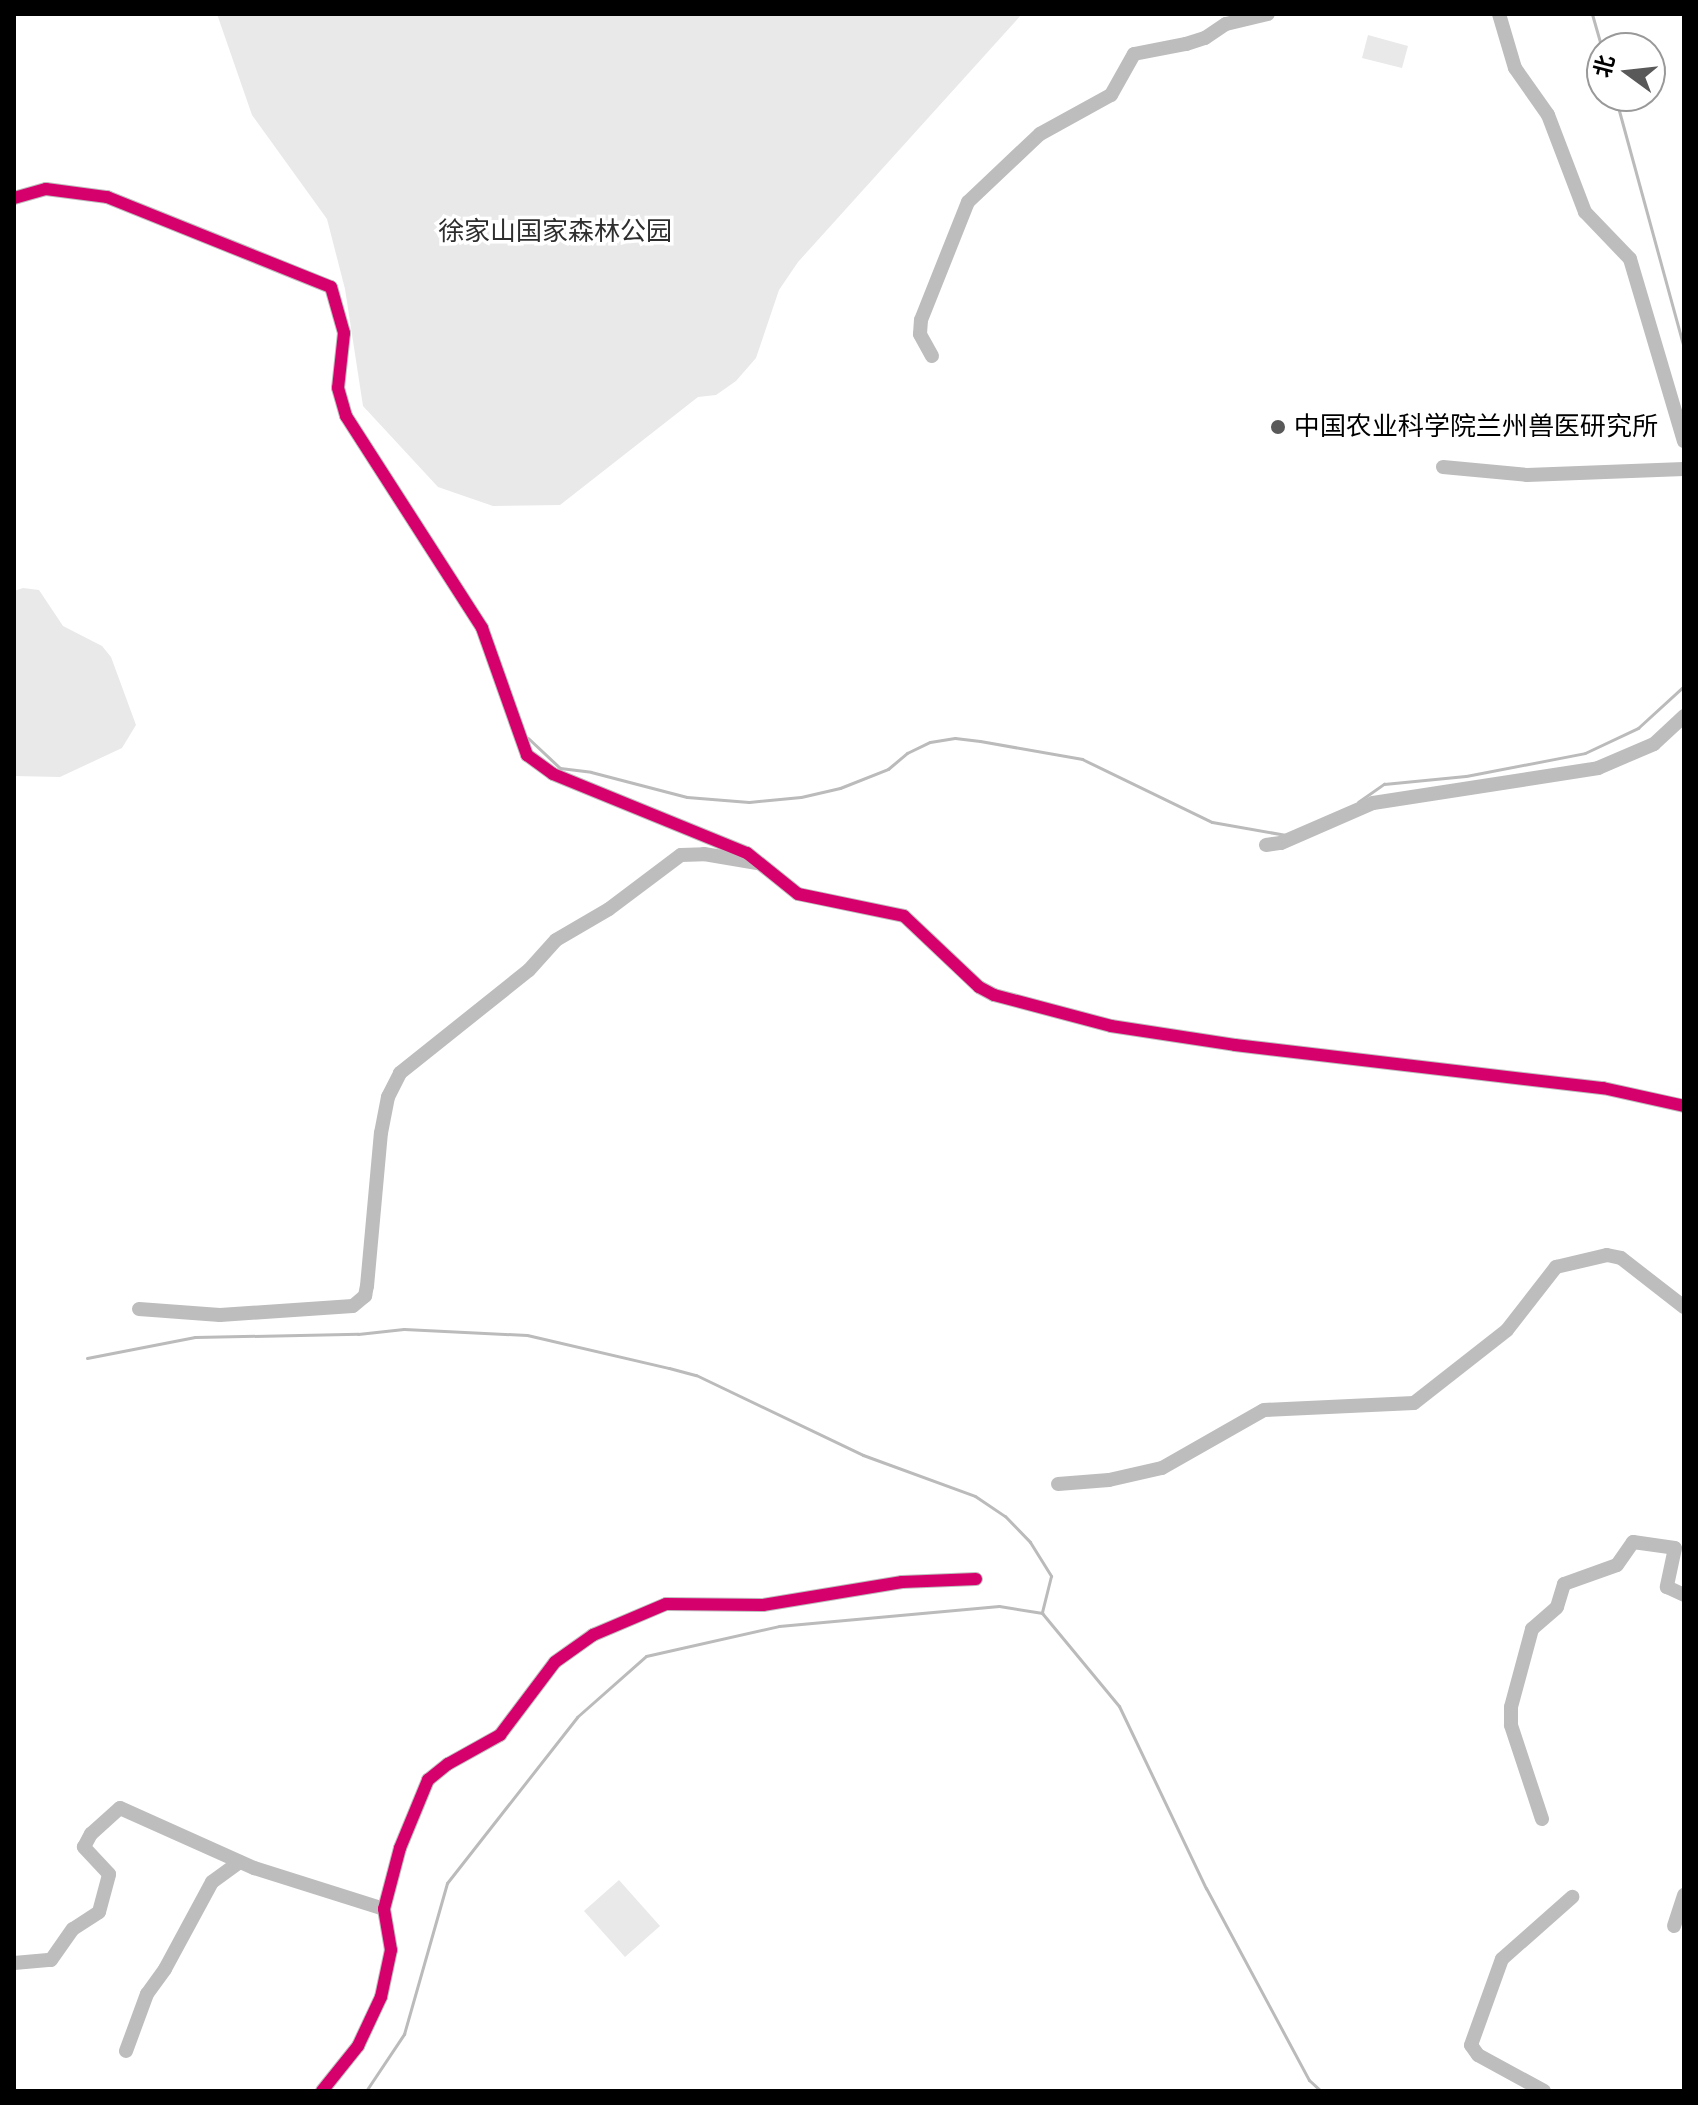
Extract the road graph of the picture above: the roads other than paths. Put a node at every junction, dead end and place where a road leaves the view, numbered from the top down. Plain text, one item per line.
1 (1268, 14) edge
2 (1499, 14) edge
3 (14, 198) edge
4 (932, 356) dead end
5 (1684, 441) edge
6 (1443, 467) dead end
7 (1684, 469) edge
8 (1684, 716) edge
9 (1266, 845) dead end
10 (759, 863) junction
11 (1684, 1106) edge
12 (1684, 1307) edge
13 (139, 1309) dead end
14 (1058, 1484) dead end
15 (976, 1579) dead end
16 (1684, 1595) edge
17 (1542, 1819) dead end
18 (240, 1862) junction
19 (1684, 1895) edge
20 (1572, 1897) dead end
21 (384, 1909) junction
22 (1674, 1926) dead end
23 (14, 1963) edge
24 (126, 2051) dead end
25 (322, 2091) edge
26 (1544, 2091) edge

1 - 4 street
2 - 5 street
3 - 10 street
6 - 7 street
8 - 9 street
10 - 11 street
10 - 13 street
12 - 14 street
15 - 21 street
16 - 17 street
18 - 21 street
18 - 23 street
18 - 24 street
19 - 22 street
20 - 26 street
21 - 25 street

